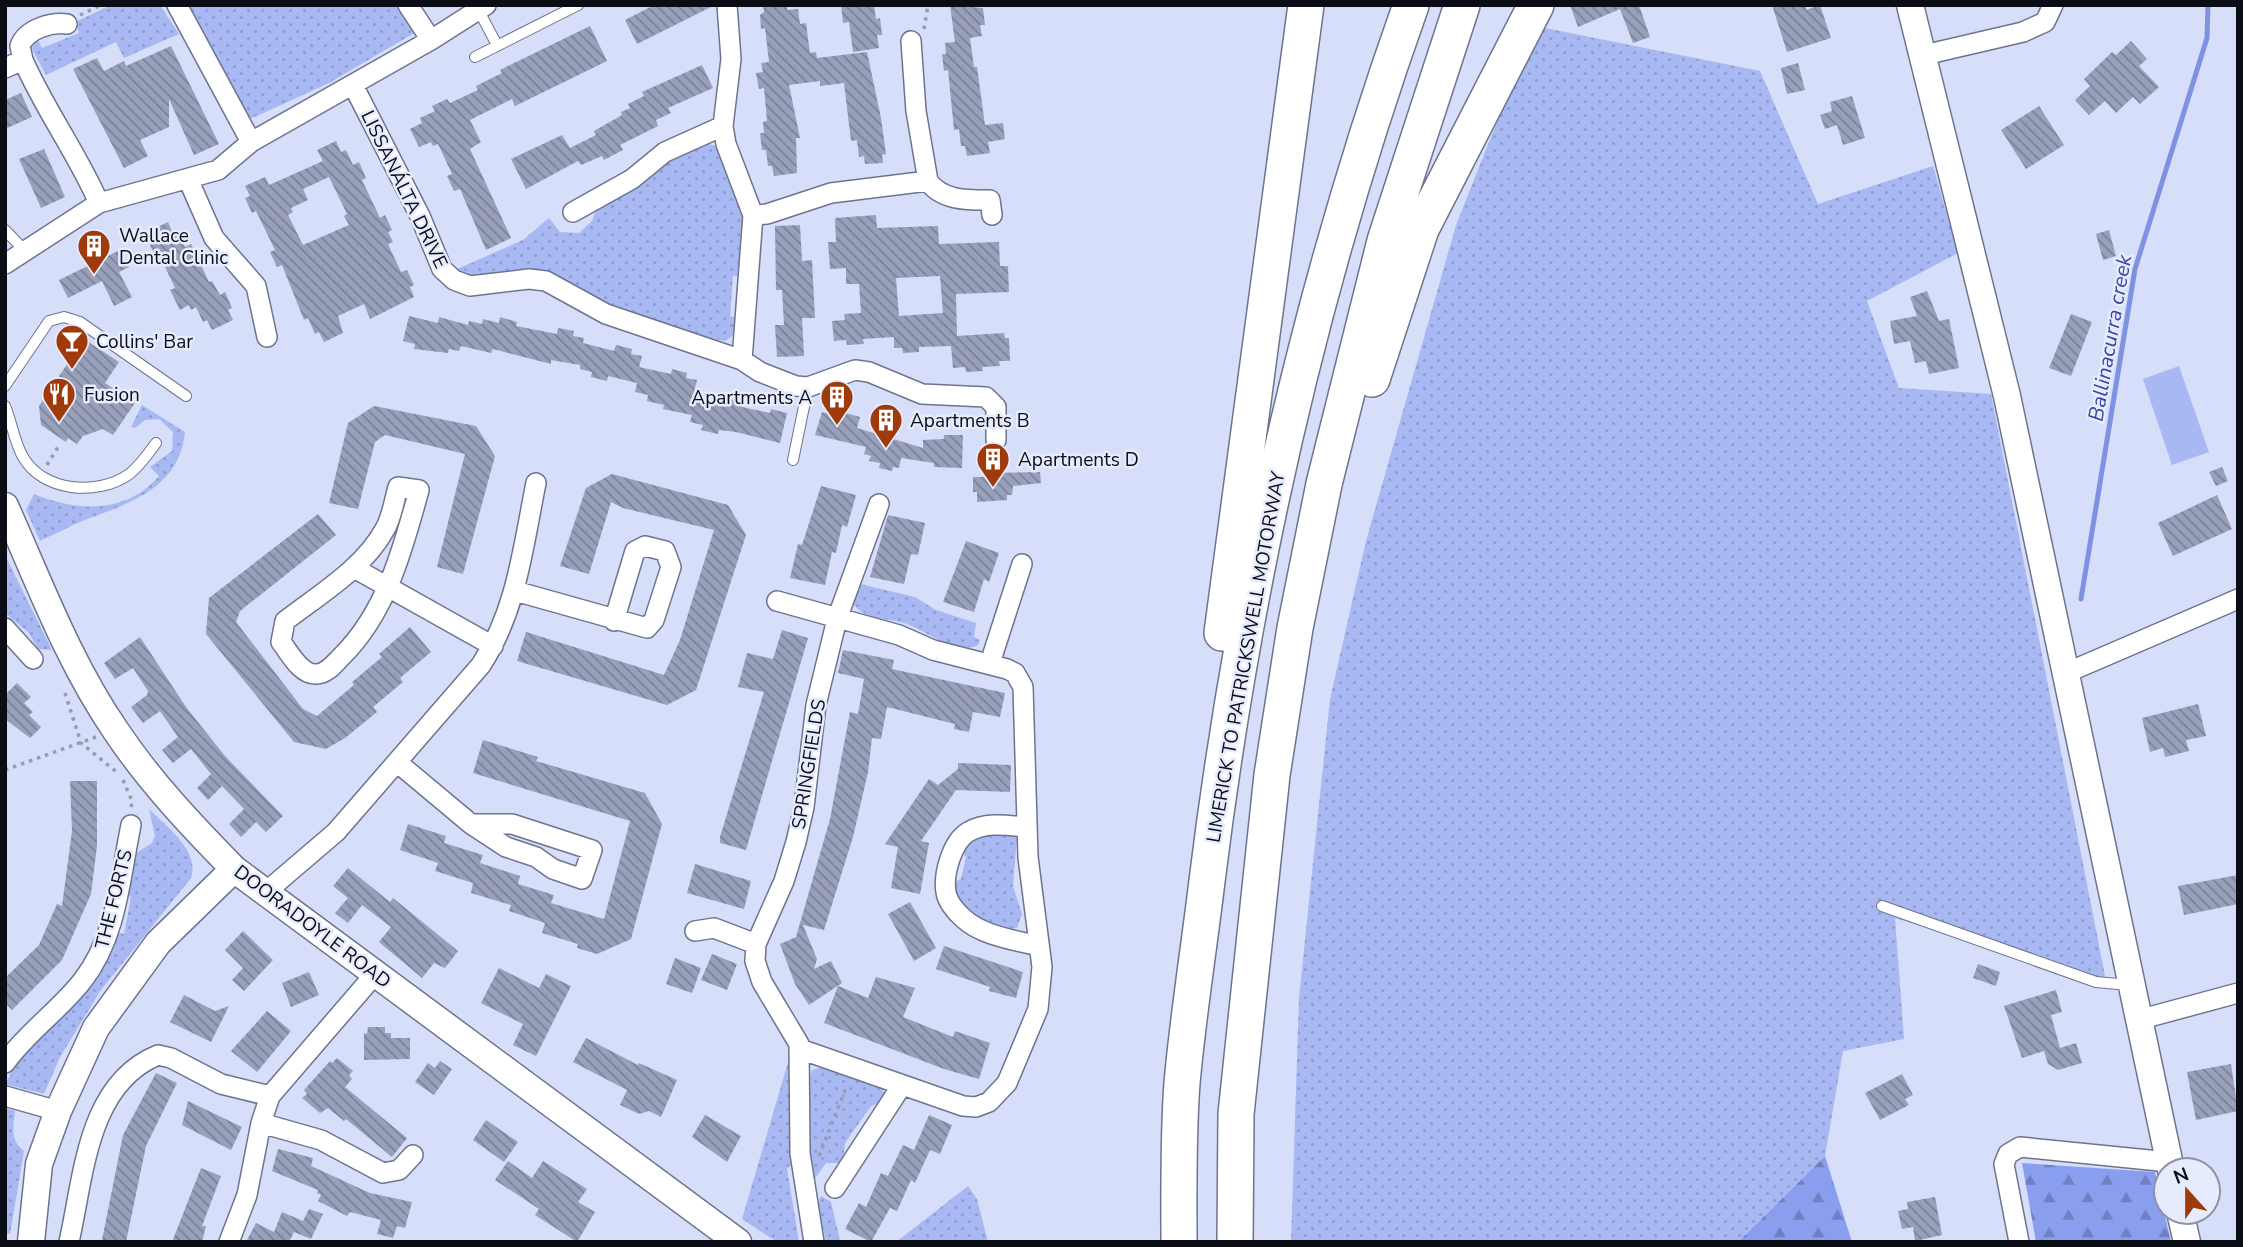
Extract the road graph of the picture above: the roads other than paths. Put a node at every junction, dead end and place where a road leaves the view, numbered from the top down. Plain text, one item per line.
1 (177, 5) edge
2 (408, 5) edge
3 (578, 5) edge
4 (727, 5) edge
5 (1306, 5) edge
6 (1411, 5) edge
7 (1461, 5) edge
8 (1536, 5) edge
9 (1910, 5) edge
10 (2053, 5) edge
11 (482, 8) edge
12 (67, 24) dead end
13 (918, 35) road end
14 (430, 40) junction
15 (497, 45) junction
16 (1924, 55) junction
17 (475, 57) dead end
18 (14, 64) edge
19 (353, 85) junction
20 (723, 126) junction
21 (251, 142) junction
22 (188, 179) junction
23 (928, 181) junction
24 (99, 203) junction
25 (573, 212) dead end
26 (753, 215) junction
27 (992, 215) dead end
28 (5, 230) edge
29 (27, 252) junction
30 (5, 264) edge
31 (267, 337) dead end
32 (742, 360) junction
33 (5, 386) edge
34 (808, 387) junction
35 (186, 396) dead end
36 (5, 406) edge
37 (996, 440) dead end
38 (156, 443) dead end
39 (793, 460) dead end
40 (536, 483) dead end
41 (879, 504) dead end
42 (5, 506) edge
43 (1022, 564) dead end
44 (354, 568) junction
45 (386, 585) junction
46 (515, 591) junction
47 (2238, 599) edge
48 (777, 601) dead end
49 (837, 619) junction
50 (614, 621) dead end
51 (5, 628) edge
52 (493, 646) junction
53 (33, 659) dead end
54 (990, 663) junction
55 (2066, 673) junction
56 (398, 763) junction
57 (471, 824) junction
58 (131, 825) road end
59 (1026, 827) junction
60 (234, 869) junction
61 (267, 891) junction
62 (1882, 906) dead end
63 (695, 931) dead end
64 (756, 944) junction
65 (1039, 946) junction
66 (376, 973) junction
67 (2130, 985) junction
68 (2238, 993) edge
69 (2138, 1020) junction
70 (1244, 1033) junction
71 (800, 1049) junction
72 (5, 1063) edge
73 (1182, 1082) junction
74 (902, 1085) junction
75 (5, 1096) edge
76 (270, 1096) junction
77 (58, 1111) junction
78 (261, 1123) junction
79 (413, 1154) dead end
80 (2168, 1156) edge
81 (2152, 1164) edge
82 (835, 1188) dead end
83 (31, 1242) edge
84 (69, 1242) edge
85 (229, 1242) edge
86 (738, 1242) edge
87 (814, 1242) edge
88 (1179, 1242) edge
89 (1235, 1242) edge
90 (2019, 1242) edge

1 - 21 street
2 - 14 street
3 - 15 lane
4 - 20 street
5 - 73 highway
6 - 73 highway, LIMERICK TO PATRICKSWELL MOTORWAY
7 - 70 highway
8 - 70 highway
9 - 16 street
10 - 16 street
11 - 14 street
11 - 15 lane
12 - 18 street
13 - 23 street
14 - 19 street
15 - 17 lane
16 - 55 street
18 - 24 street
19 - 21 street
19 - 32 street, LISSANÁLTA DRIVE
20 - 25 street
20 - 26 street
21 - 22 street
22 - 24 street
22 - 31 street
23 - 26 street
23 - 27 street
24 - 29 street
26 - 32 street
28 - 29 lane
29 - 30 street
32 - 34 street, LISSANÁLTA DRIVE
33 - 35 lane
34 - 37 street
34 - 39 lane
36 - 38 lane
40 - 46 street
41 - 49 street, SPRINGFIELDS
42 - 60 street, DOORADOYLE ROAD
43 - 54 street
44 - 45 street
44 - 45 street
44 - 45 street
45 - 52 street
46 - 50 street
46 - 52 street
47 - 55 street
48 - 49 street
49 - 54 street
49 - 64 street, SPRINGFIELDS
51 - 53 street
52 - 56 street
54 - 59 street
55 - 67 street
56 - 57 street
56 - 61 street
57 - 57 street
58 - 72 street, THE FORTS
59 - 65 street
59 - 65 street
60 - 61 street, DOORADOYLE ROAD
60 - 77 street
61 - 66 street, DOORADOYLE ROAD
62 - 67 lane
63 - 64 street
64 - 71 street
65 - 74 street
66 - 76 street
66 - 86 street, DOORADOYLE ROAD
67 - 69 street
68 - 69 street
69 - 80 street
70 - 89 highway
71 - 74 street
71 - 87 street
73 - 88 highway, LIMERICK TO PATRICKSWELL MOTORWAY
74 - 82 street
75 - 77 street
76 - 78 street
76 - 84 street
77 - 83 street
78 - 79 street
78 - 85 street
81 - 90 street

